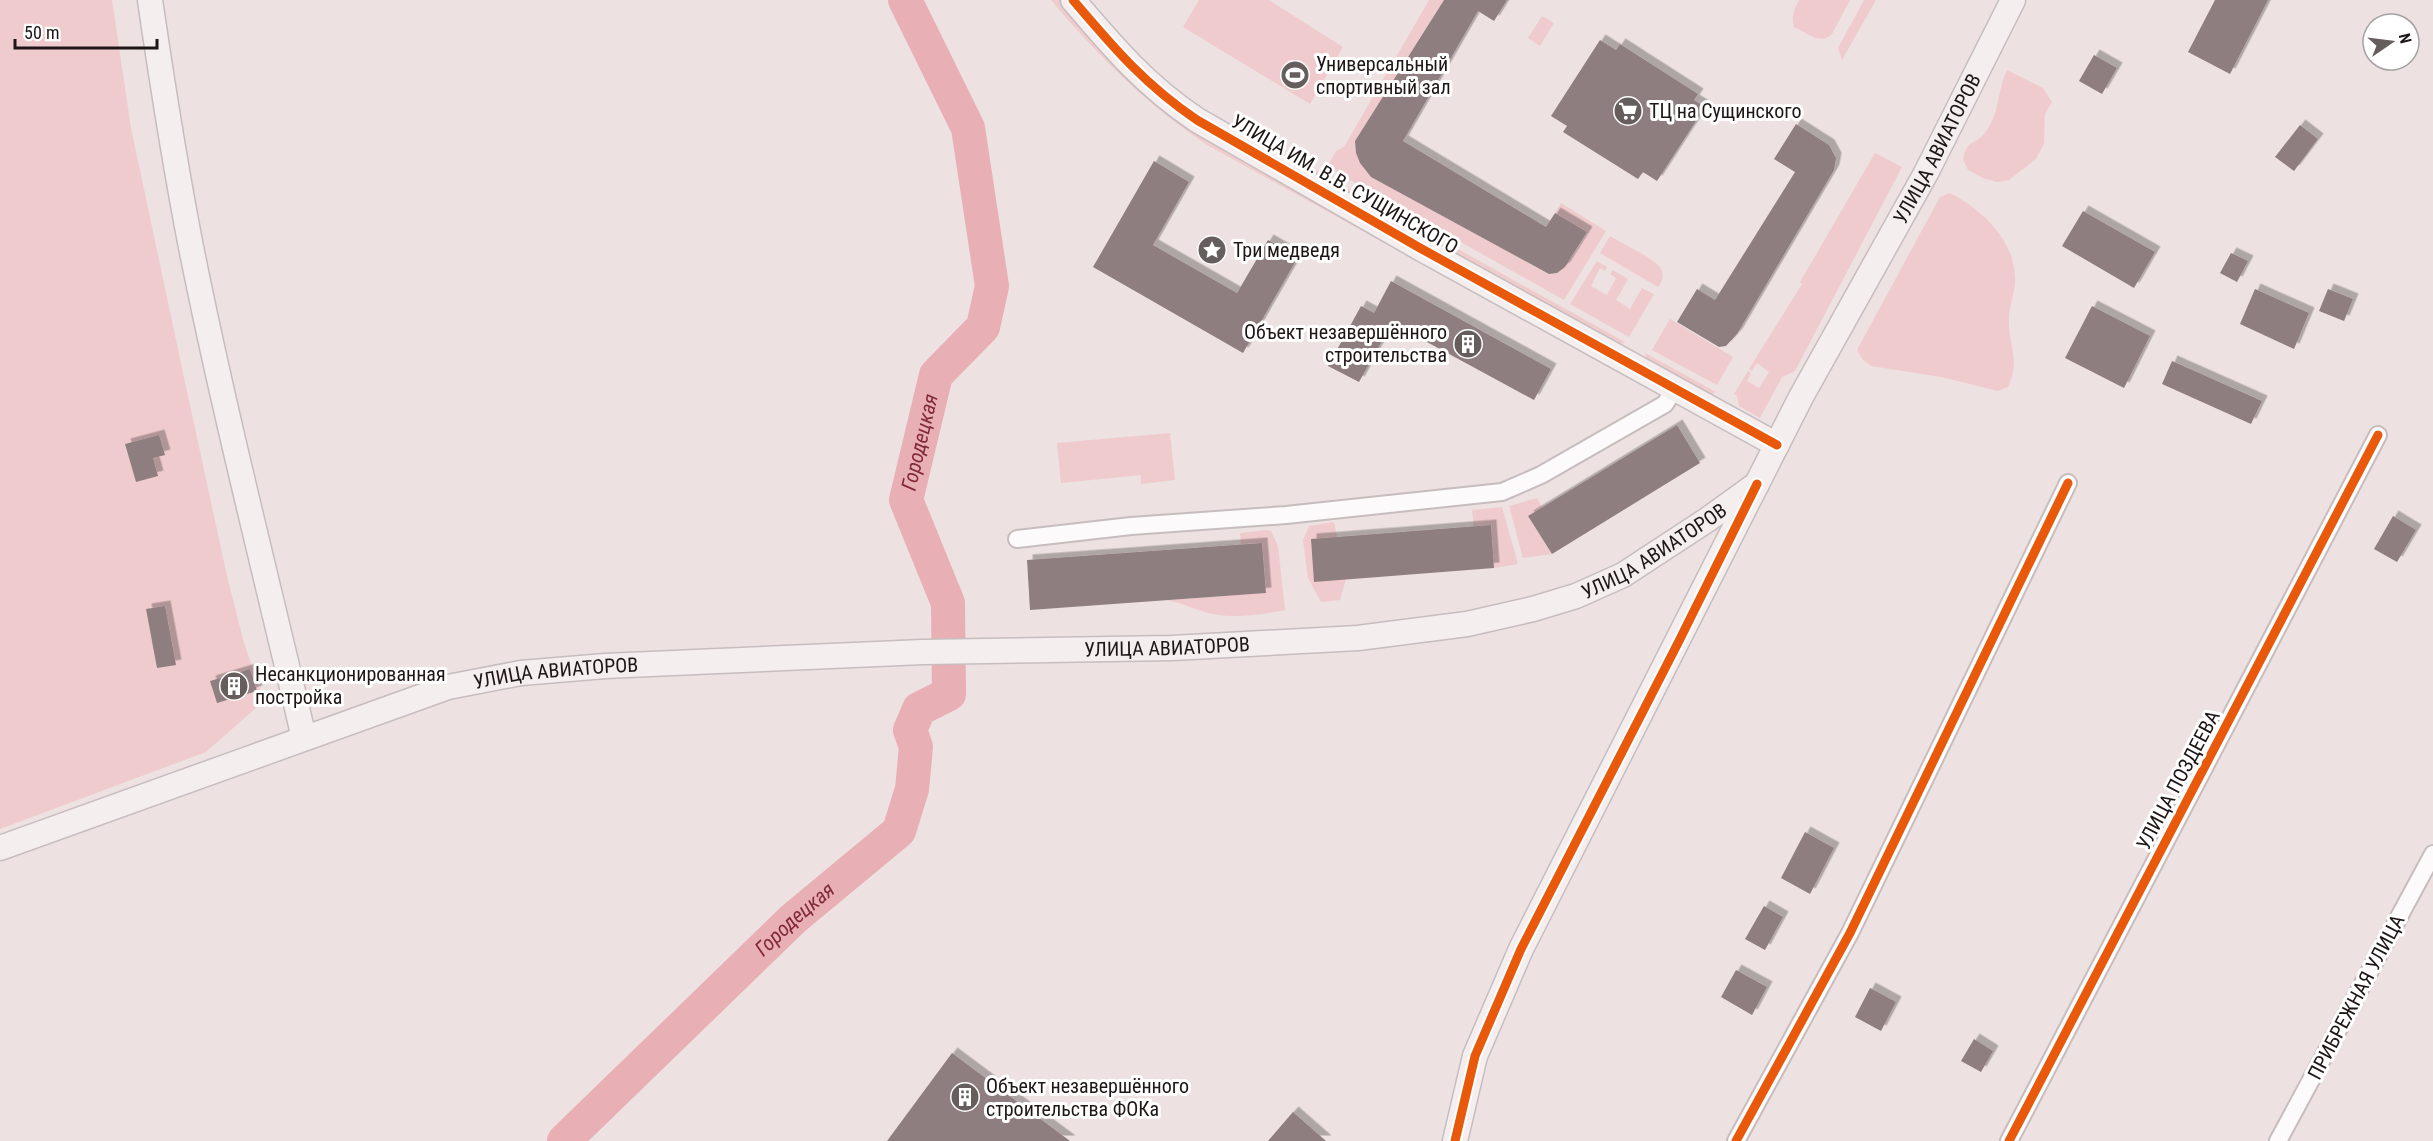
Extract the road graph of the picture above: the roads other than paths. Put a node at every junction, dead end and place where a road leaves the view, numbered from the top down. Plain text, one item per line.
1 (150, 0) edge
2 (1073, 0) edge
3 (2013, 0) edge
4 (1675, 388) junction
5 (2378, 435) dead end
6 (1777, 445) junction
7 (2067, 483) dead end
8 (1757, 484) junction
9 (1017, 539) dead end
10 (304, 738) junction
11 (0, 848) edge
12 (2433, 854) edge
13 (1455, 1141) edge
14 (1736, 1141) edge
15 (2009, 1141) edge
16 (2278, 1141) edge

1 - 10 main road
2 - 4 main road, УЛИЦА ИМ. В.В. СУЩИНСКОГО
3 - 6 main road, УЛИЦА АВИАТОРОВ
4 - 6 main road, УЛИЦА ИМ. В.В. СУЩИНСКОГО
4 - 9 street
5 - 15 street, УЛИЦА ПОЗДЕЕВА
6 - 8 main road, УЛИЦА АВИАТОРОВ
7 - 14 street
8 - 10 main road, УЛИЦА АВИАТОРОВ
8 - 13 main road
10 - 11 main road, УЛИЦА АВИАТОРОВ
12 - 16 street, ПРИБРЕЖНАЯ УЛИЦА

